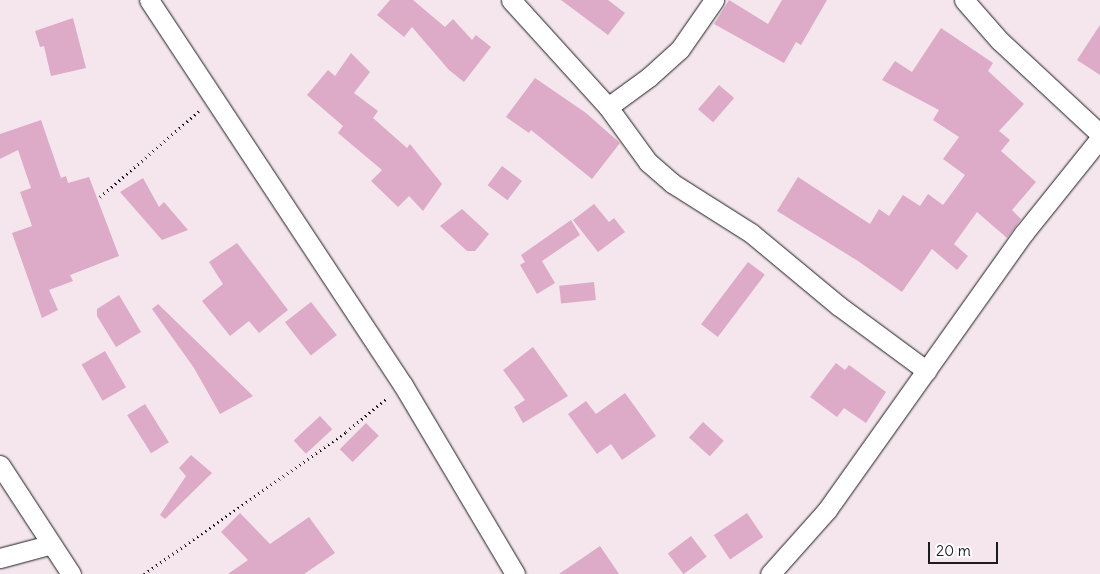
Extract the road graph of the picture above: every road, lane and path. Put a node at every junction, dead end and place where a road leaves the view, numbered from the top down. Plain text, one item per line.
1 (149, 0) edge
2 (511, 0) edge
3 (714, 0) edge
4 (964, 0) edge
5 (213, 99) junction
6 (608, 107) junction
7 (1100, 136) edge
8 (100, 197) dead end
9 (927, 371) junction
10 (403, 385) junction
11 (0, 465) edge
12 (49, 545) junction
13 (0, 558) edge
14 (71, 574) edge
15 (144, 574) edge
16 (515, 574) edge
17 (770, 574) edge

1 - 5 street
2 - 6 street
3 - 6 street
4 - 7 street
5 - 8 path
5 - 10 street
6 - 9 street
7 - 9 street
9 - 17 street
10 - 15 path
10 - 16 street
11 - 12 street
12 - 13 street
12 - 14 street

